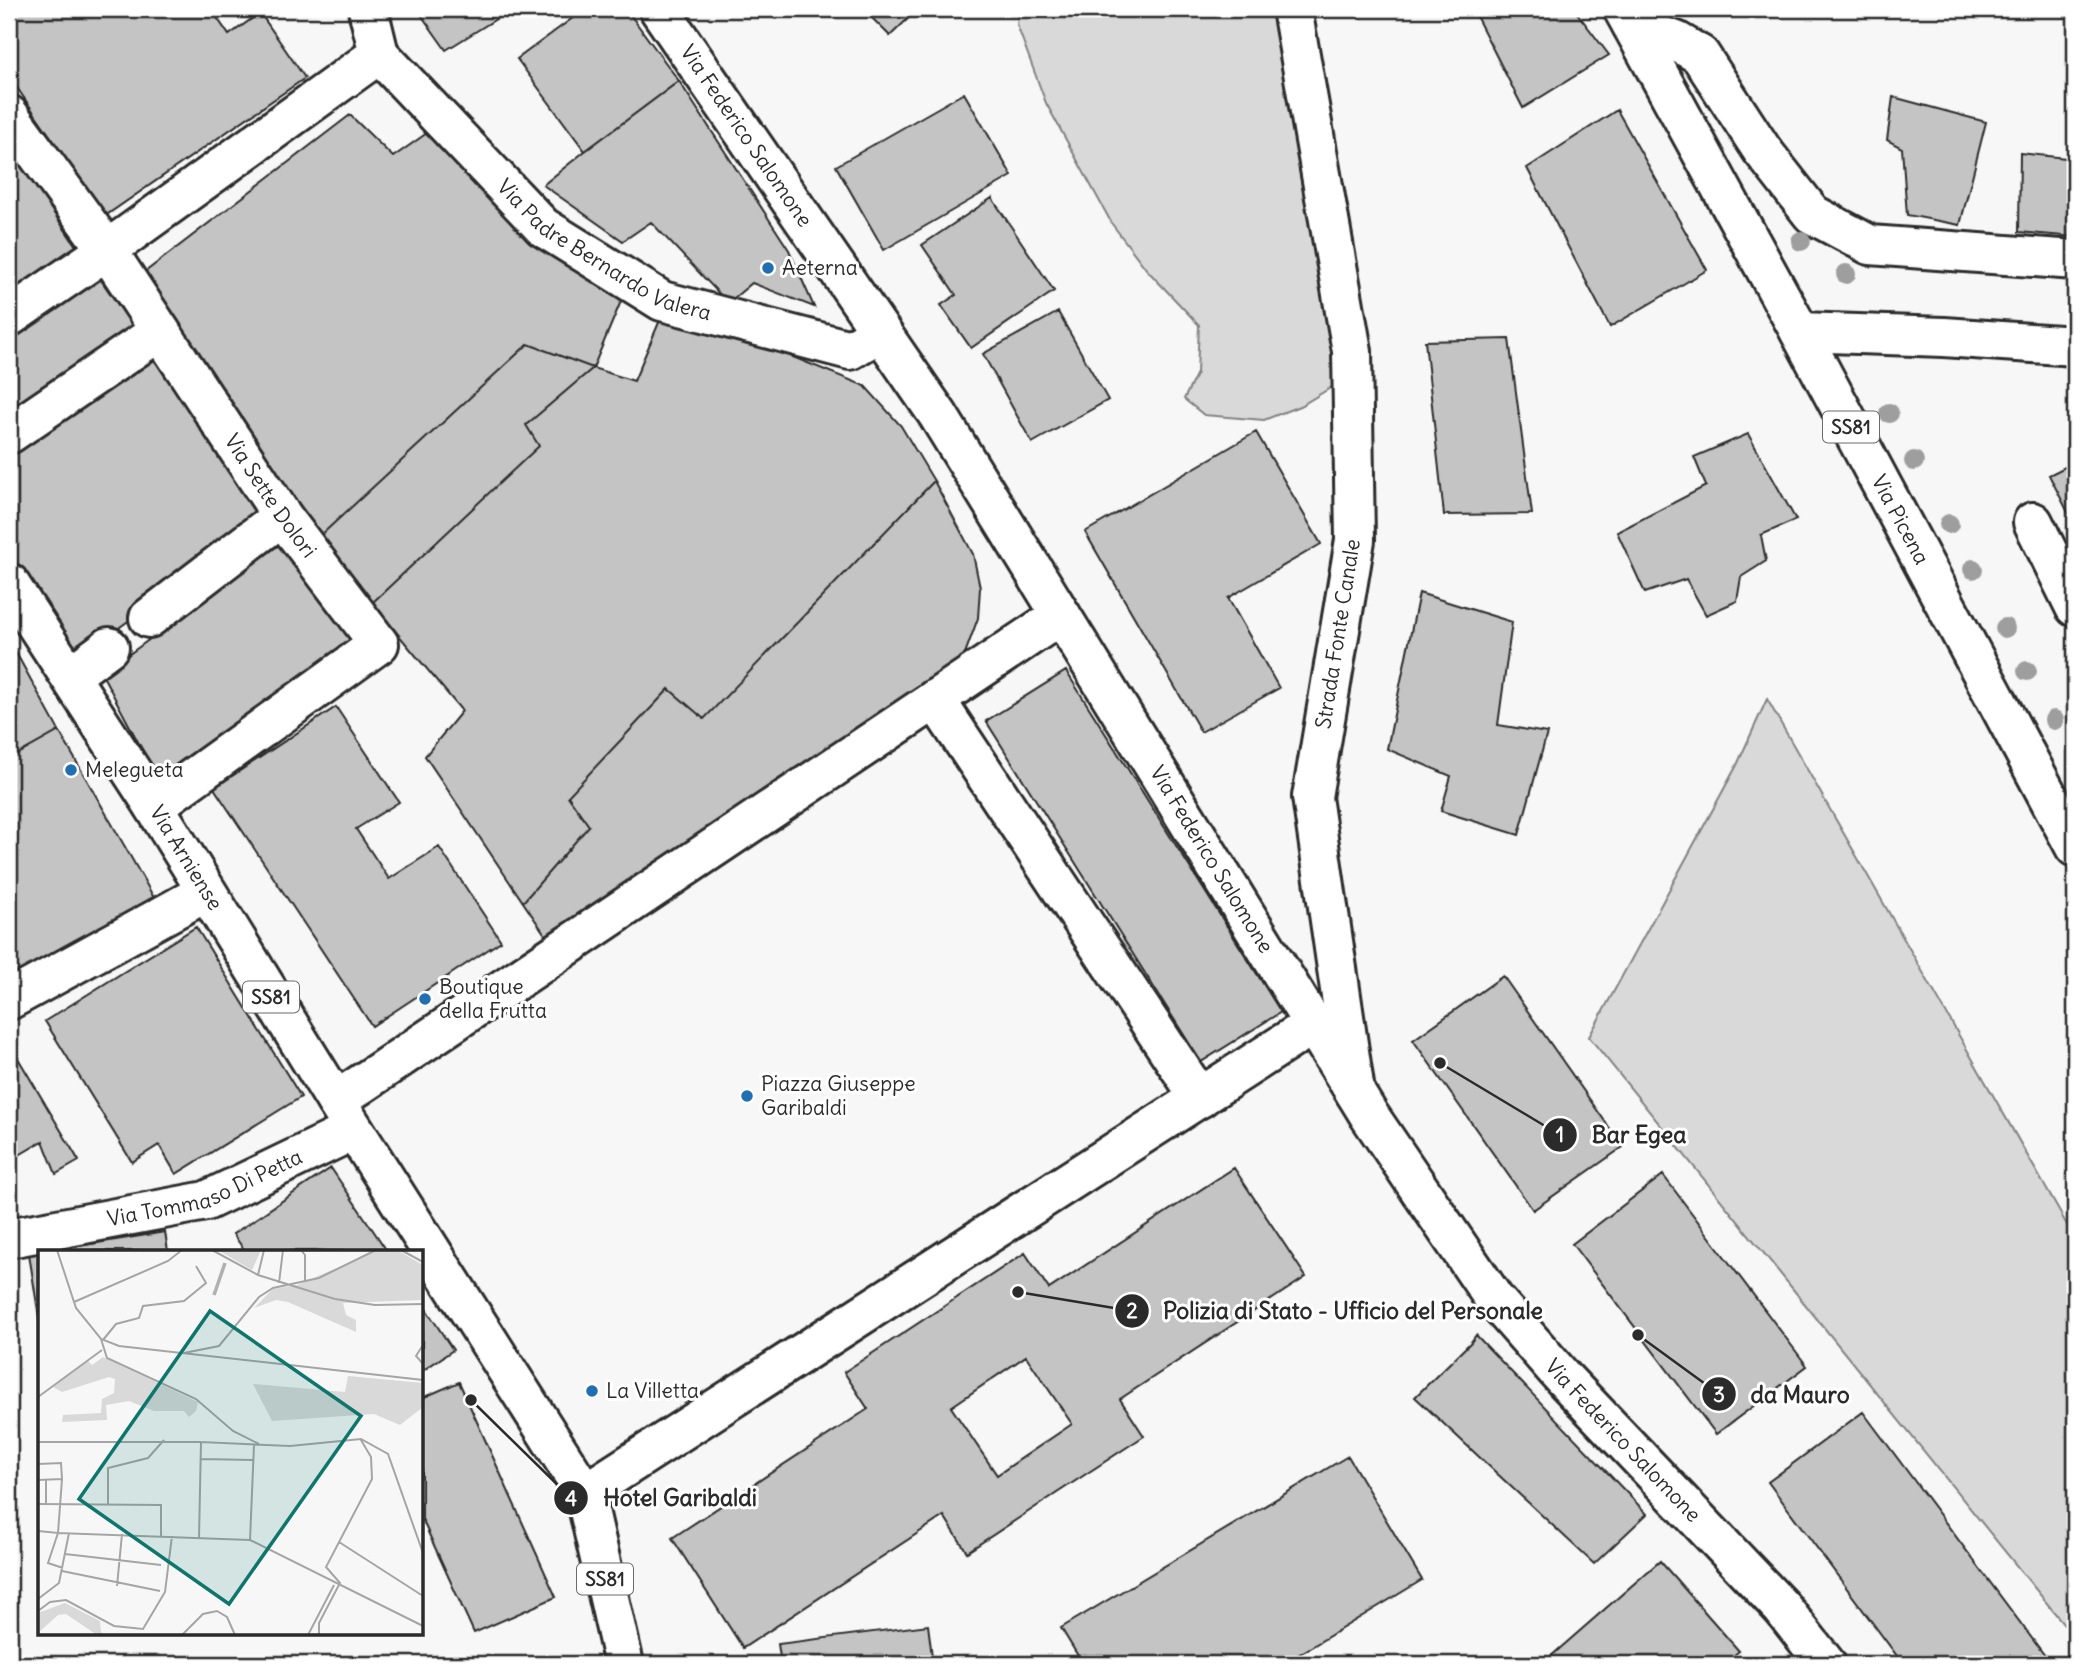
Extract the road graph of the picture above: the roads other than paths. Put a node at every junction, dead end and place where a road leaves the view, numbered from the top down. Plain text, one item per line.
1 (369, 9) edge
2 (659, 9) edge
3 (1292, 9) edge
4 (1627, 17) edge
5 (379, 54) junction
6 (9, 115) edge
7 (20, 154) edge
8 (107, 250) junction
9 (2075, 260) edge
10 (9, 317) edge
11 (160, 331) junction
12 (880, 332) junction
13 (1800, 332) junction
14 (2075, 346) edge
15 (9, 434) edge
16 (282, 516) junction
17 (2033, 522) dead end
18 (9, 583) edge
19 (2075, 607) edge
20 (1061, 615) junction
21 (149, 618) dead end
22 (109, 647) dead end
23 (69, 676) junction
24 (934, 699) junction
25 (154, 806) junction
26 (2075, 848) edge
27 (206, 892) junction
28 (9, 1000) edge
29 (1314, 1024) junction
30 (1355, 1092) junction
31 (1200, 1098) junction
32 (345, 1116) junction
33 (9, 1238) edge
34 (585, 1493) junction
35 (1817, 1661) edge
36 (624, 1664) edge

1 - 5 main road
2 - 12 main road, Via Federico Salomone
3 - 30 main road, Strada Fonte Canale
4 - 9 main road
4 - 13 main road, Via Picena / SS81
5 - 8 main road
5 - 12 main road, Via Padre Bernardo Valera
6 - 7 main road, Via Sette Dolori
7 - 8 main road, Via Sette Dolori
8 - 10 main road
8 - 11 main road, Via Sette Dolori
11 - 15 main road
11 - 16 main road, Via Sette Dolori
12 - 20 main road, Via Federico Salomone
13 - 14 main road
13 - 26 main road, Via Picena / SS81
16 - 21 main road
16 - 25 main road, Via Sette Dolori
17 - 19 main road
18 - 23 main road, Via Arniense
20 - 24 main road
20 - 29 main road, Via Federico Salomone
22 - 23 main road
23 - 25 main road, Via Arniense
24 - 31 main road
24 - 32 main road
25 - 27 main road, Via Arniense
27 - 28 main road
27 - 32 main road, Via Arniense / SS81
29 - 30 main road, Via Federico Salomone
29 - 31 main road
30 - 35 main road, Via Federico Salomone
31 - 34 main road
32 - 33 main road, Via Tommaso Di Petta
32 - 34 main road, SS81
34 - 36 main road, SS81

